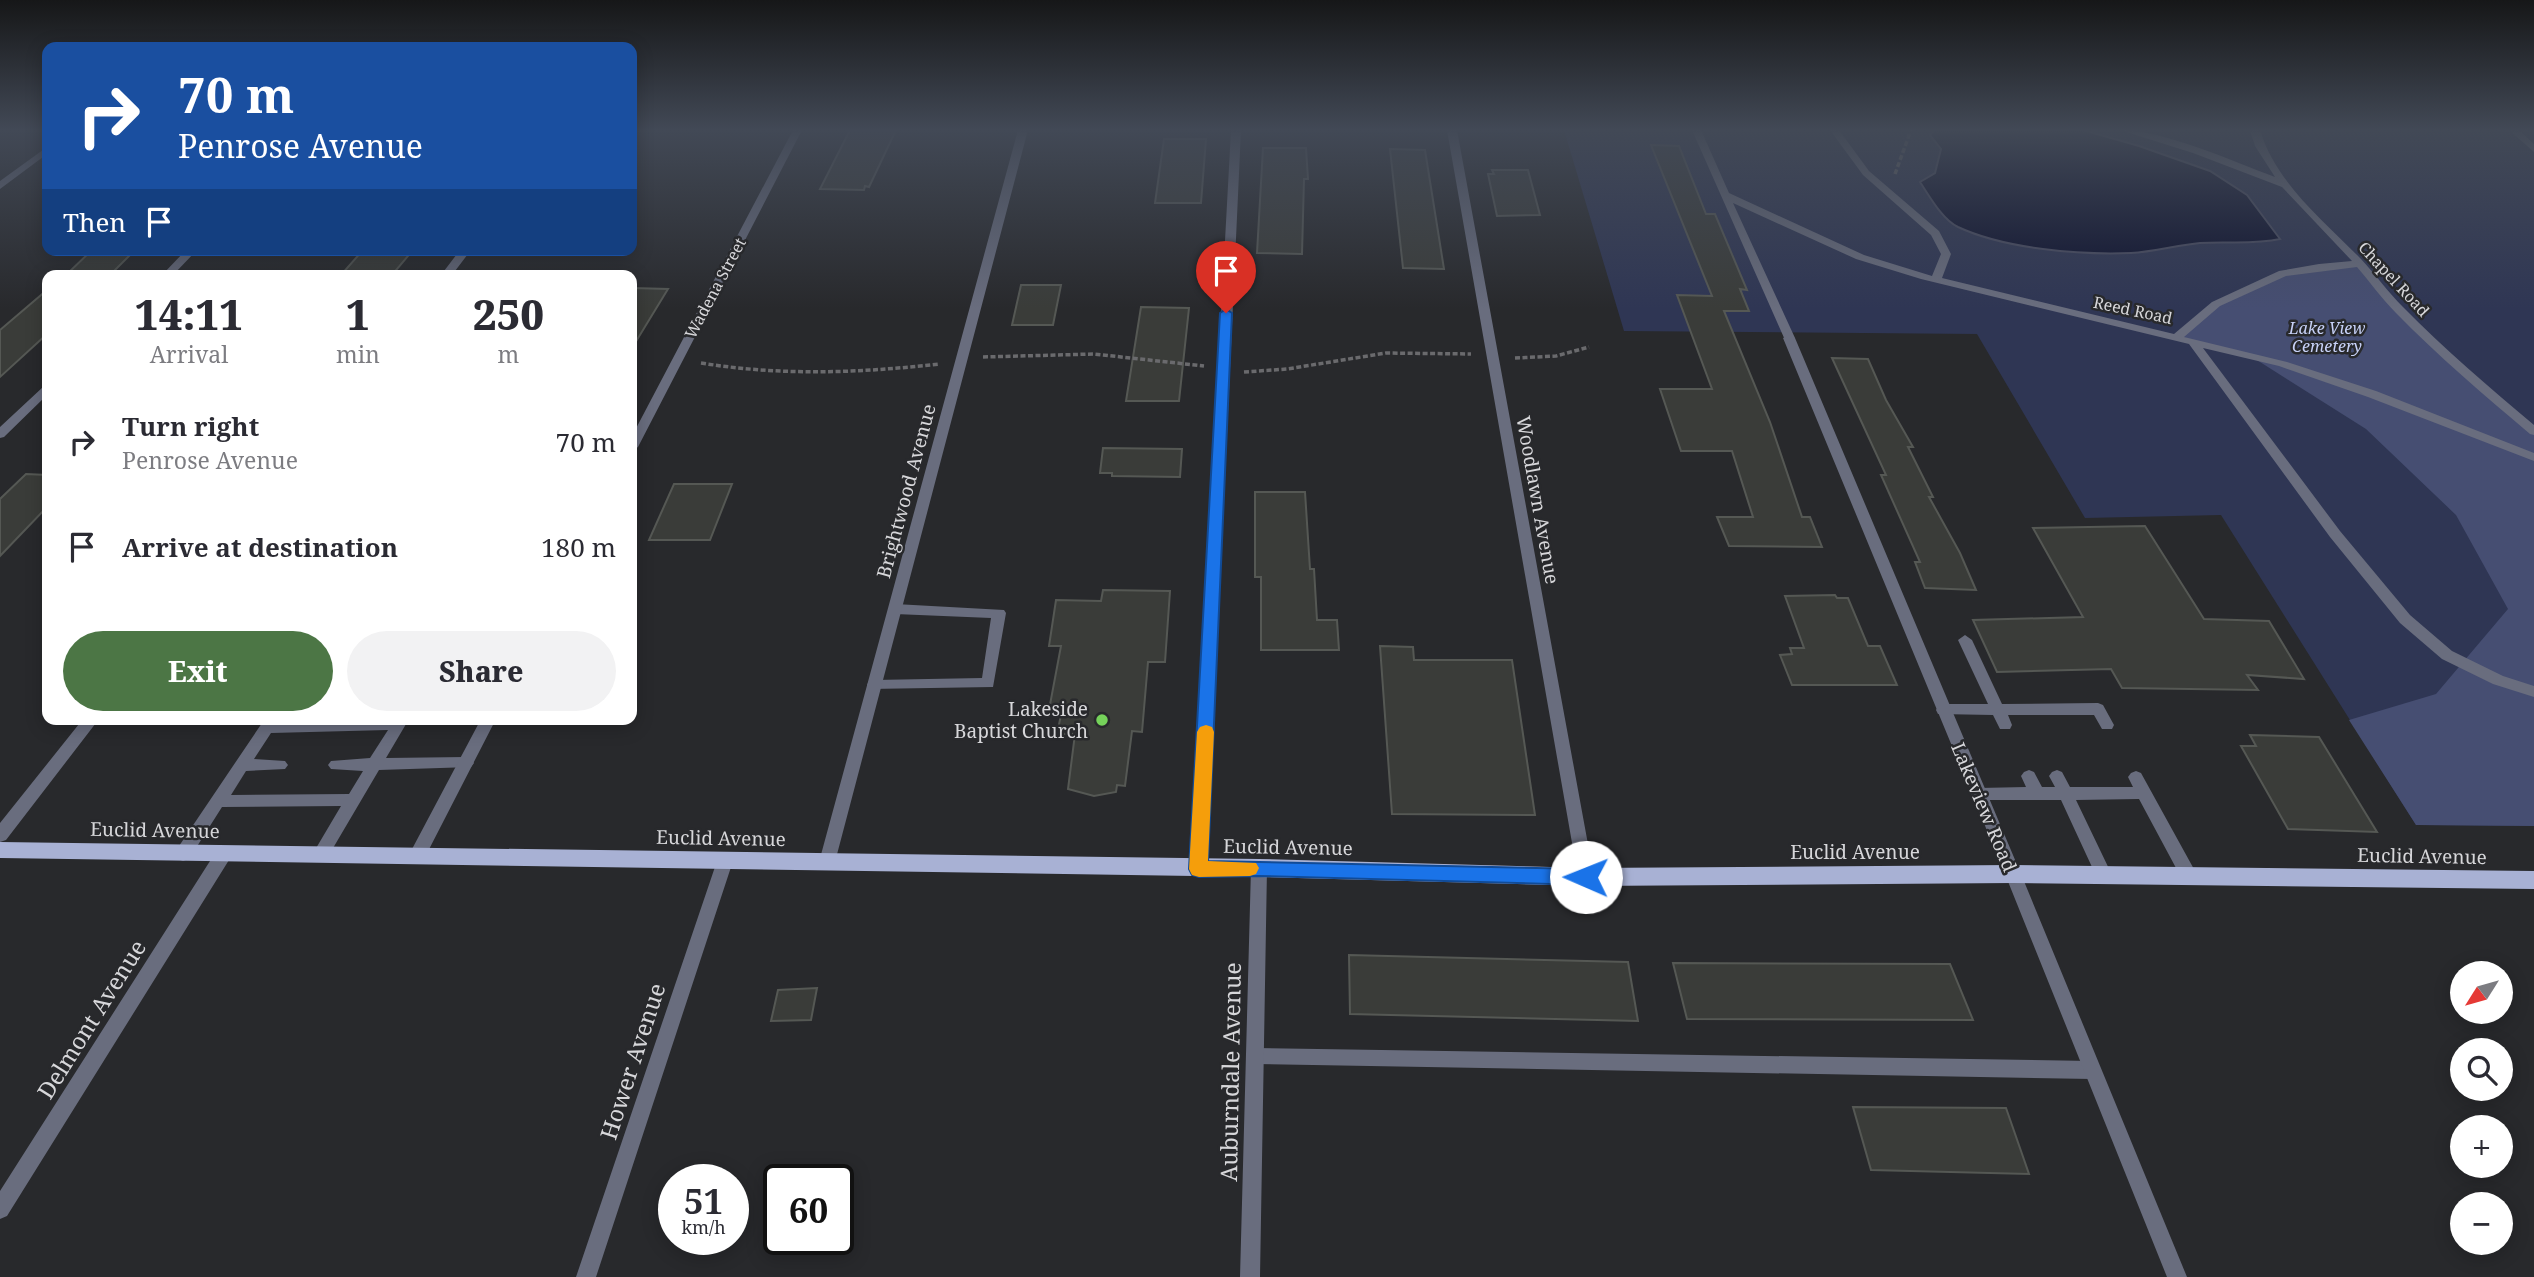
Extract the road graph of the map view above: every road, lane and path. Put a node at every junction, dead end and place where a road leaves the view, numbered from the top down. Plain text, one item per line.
1 (767, 190) edge
2 (1007, 190) edge
3 (1233, 190) edge
4 (1463, 190) edge
5 (1723, 190) edge
6 (1884, 190) edge
7 (1891, 190) edge
8 (2290, 190) edge
9 (1725, 195) junction
10 (1890, 195) junction
11 (186, 256) edge
12 (461, 256) edge
13 (2360, 264) junction
14 (172, 270) edge
15 (450, 270) edge
16 (1936, 279) junction
17 (2178, 336) junction
18 (2192, 341) junction
19 (1590, 347) dead end
20 (1492, 356) junction
21 (962, 360) junction
22 (701, 363) dead end
23 (1203, 365) dead end
24 (1244, 372) dead end
25 (42, 394) edge
26 (2534, 431) edge
27 (0, 434) edge
28 (637, 437) edge
29 (2534, 457) edge
30 (895, 609) junction
31 (1965, 640) dead end
32 (874, 685) junction
33 (2534, 692) edge
34 (1943, 710) junction
35 (1998, 710) junction
36 (2026, 710) junction
37 (2066, 710) junction
38 (2033, 724) dead end
39 (87, 725) edge
40 (320, 725) edge
41 (398, 725) edge
42 (486, 725) edge
43 (2005, 725) dead end
44 (2073, 725) dead end
45 (2107, 725) dead end
46 (466, 763) junction
47 (242, 765) junction
48 (281, 765) dead end
49 (336, 765) dead end
50 (373, 765) junction
51 (2029, 776) dead end
52 (2057, 776) dead end
53 (2136, 777) dead end
54 (2099, 778) dead end
55 (2065, 793) junction
56 (2106, 793) junction
57 (2143, 793) junction
58 (1979, 794) junction
59 (2037, 794) junction
60 (352, 800) junction
61 (219, 801) junction
62 (0, 835) edge
63 (0, 850) edge
64 (183, 854) junction
65 (223, 855) junction
66 (320, 855) junction
67 (417, 856) junction
68 (725, 860) junction
69 (827, 862) junction
70 (1259, 868) junction
71 (1199, 869) junction
72 (2013, 874) junction
73 (2104, 875) junction
74 (2189, 876) junction
75 (1586, 877) junction
76 (2534, 880) edge
77 (1255, 1056) junction
78 (2092, 1070) junction
79 (0, 1209) edge
80 (586, 1277) edge
81 (1251, 1277) edge
82 (2177, 1277) edge

1 - 28 street, Wadena Street
2 - 21 street, Brightwood Avenue
3 - 71 street
4 - 20 street, Woodlawn Avenue
5 - 9 street, Lakeview Road
6 - 10 street
7 - 10 path
8 - 13 street, Chapel Road
9 - 16 street, Reed Road
9 - 34 street, Lakeview Road
10 - 16 street
11 - 14 street
12 - 15 street
13 - 17 street
13 - 26 street, Chapel Road
16 - 17 street, Reed Road
17 - 18 street, Reed Road
18 - 29 street, Reed Road
18 - 33 street
19 - 20 path
20 - 24 path
20 - 75 street, Woodlawn Avenue
21 - 22 path
21 - 23 path
21 - 30 street, Brightwood Avenue
25 - 27 street
30 - 32 street, Brightwood Avenue
30 - 32 street
31 - 35 street
32 - 69 street, Brightwood Avenue
34 - 35 street
34 - 58 street, Lakeview Road
35 - 36 street
35 - 43 street
36 - 37 street
36 - 38 street
37 - 44 street
37 - 45 street
39 - 62 street
40 - 47 street
41 - 50 street
42 - 46 street
46 - 50 street
46 - 67 street
47 - 48 street
47 - 61 street
49 - 50 street
50 - 60 street
51 - 59 street
52 - 55 street
53 - 57 street
54 - 56 street
55 - 56 street
55 - 59 street
55 - 73 street
56 - 57 street
57 - 74 street
58 - 59 street
58 - 72 street, Lakeview Road
60 - 61 street
60 - 66 street
61 - 64 street
63 - 64 main road, Euclid Avenue
64 - 65 main road, Euclid Avenue
65 - 66 main road, Euclid Avenue
65 - 79 street, Delmont Avenue
66 - 67 main road, Euclid Avenue
67 - 68 main road, Euclid Avenue
68 - 69 main road, Euclid Avenue
68 - 80 street, Hower Avenue
69 - 71 main road, Euclid Avenue
70 - 71 main road, Euclid Avenue
70 - 75 main road, Euclid Avenue
70 - 77 street, Auburndale Avenue
72 - 73 main road, Euclid Avenue
72 - 75 main road, Euclid Avenue
72 - 78 street, Lakeview Road
73 - 74 main road, Euclid Avenue
74 - 76 main road, Euclid Avenue
77 - 78 street
77 - 81 street, Auburndale Avenue
78 - 82 street, Lakeview Road

